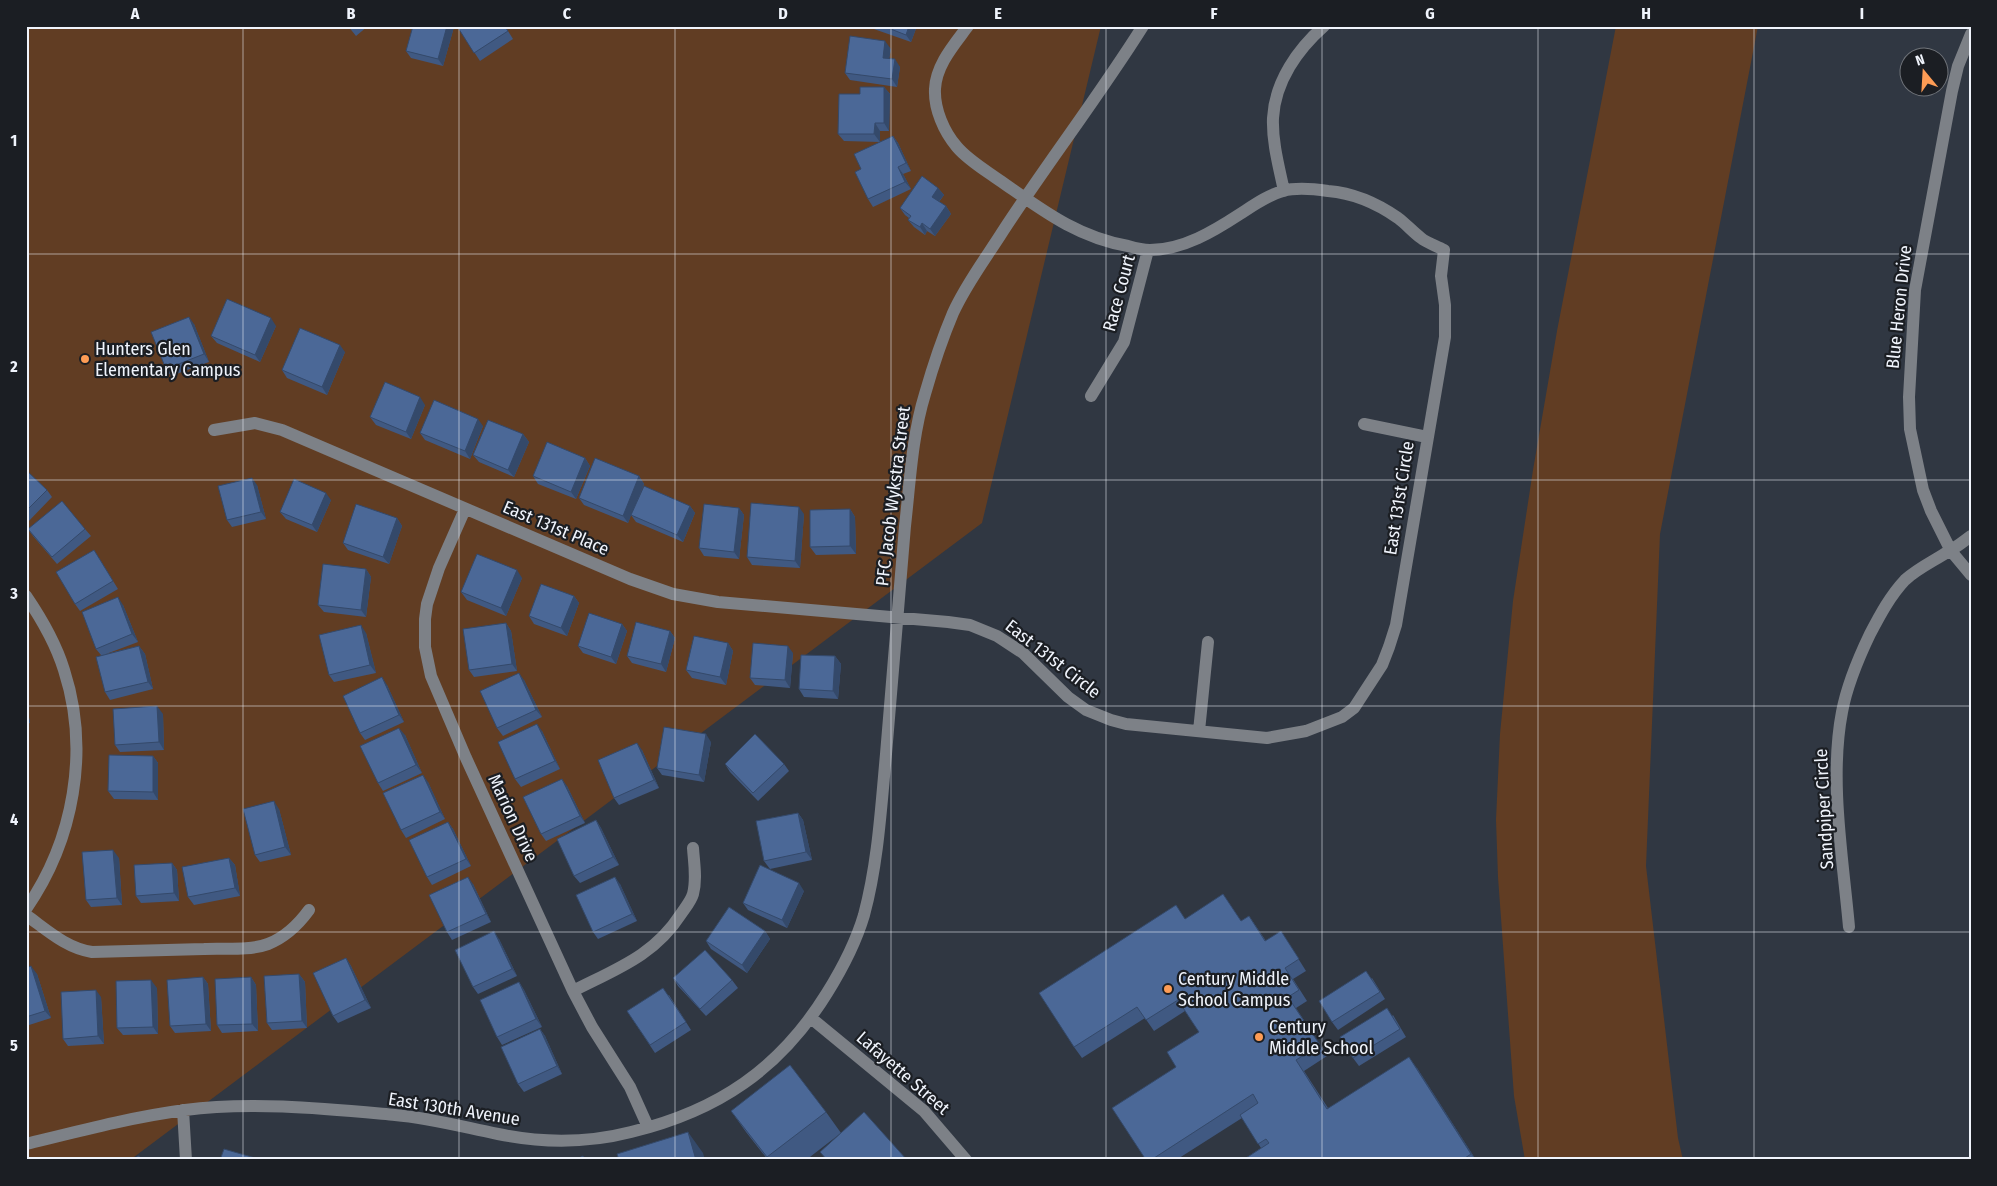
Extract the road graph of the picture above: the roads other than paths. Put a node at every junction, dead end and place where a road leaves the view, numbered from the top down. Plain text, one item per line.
1 (968, 26) edge
2 (1143, 26) edge
3 (1324, 26) edge
4 (1971, 34) edge
5 (1284, 191) junction
6 (1025, 198) junction
7 (1148, 250) junction
8 (1091, 396) dead end
9 (1364, 424) dead end
10 (214, 430) dead end
11 (1426, 437) junction
12 (465, 508) junction
13 (1971, 536) edge
14 (1951, 551) junction
15 (1971, 575) edge
16 (26, 596) edge
17 (897, 617) junction
18 (1208, 642) dead end
19 (1199, 731) junction
20 (692, 848) dead end
21 (26, 909) edge
22 (308, 910) dead end
23 (26, 915) edge
24 (1849, 927) dead end
25 (573, 991) junction
26 (812, 1018) junction
27 (183, 1110) junction
28 (648, 1127) junction
29 (26, 1144) edge
30 (186, 1160) edge
31 (966, 1160) edge

1 - 6 street, East 131st Circle
2 - 6 street, PFC Jacob Wykstra Street
3 - 5 street
4 - 14 street, Blue Heron Drive
5 - 7 street, East 131st Circle
5 - 11 street, East 131st Circle
6 - 7 street, East 131st Circle
6 - 17 street, PFC Jacob Wykstra Street
7 - 8 street, Race Court
9 - 11 street
10 - 12 street, East 131st Place
11 - 19 street, East 131st Circle
12 - 17 street, East 131st Place
12 - 25 street, Marion Drive
13 - 14 street, Sandpiper Circle
14 - 15 street, Blue Heron Drive
14 - 24 street, Sandpiper Circle
16 - 21 street
17 - 19 street, East 131st Circle
17 - 26 street, PFC Jacob Wykstra Street
18 - 19 street
20 - 25 street
22 - 23 street
25 - 28 street, Marion Drive
26 - 28 street, East 130th Avenue
26 - 31 street, Lafayette Street
27 - 28 street, East 130th Avenue
27 - 29 street, East 130th Avenue
27 - 30 street

